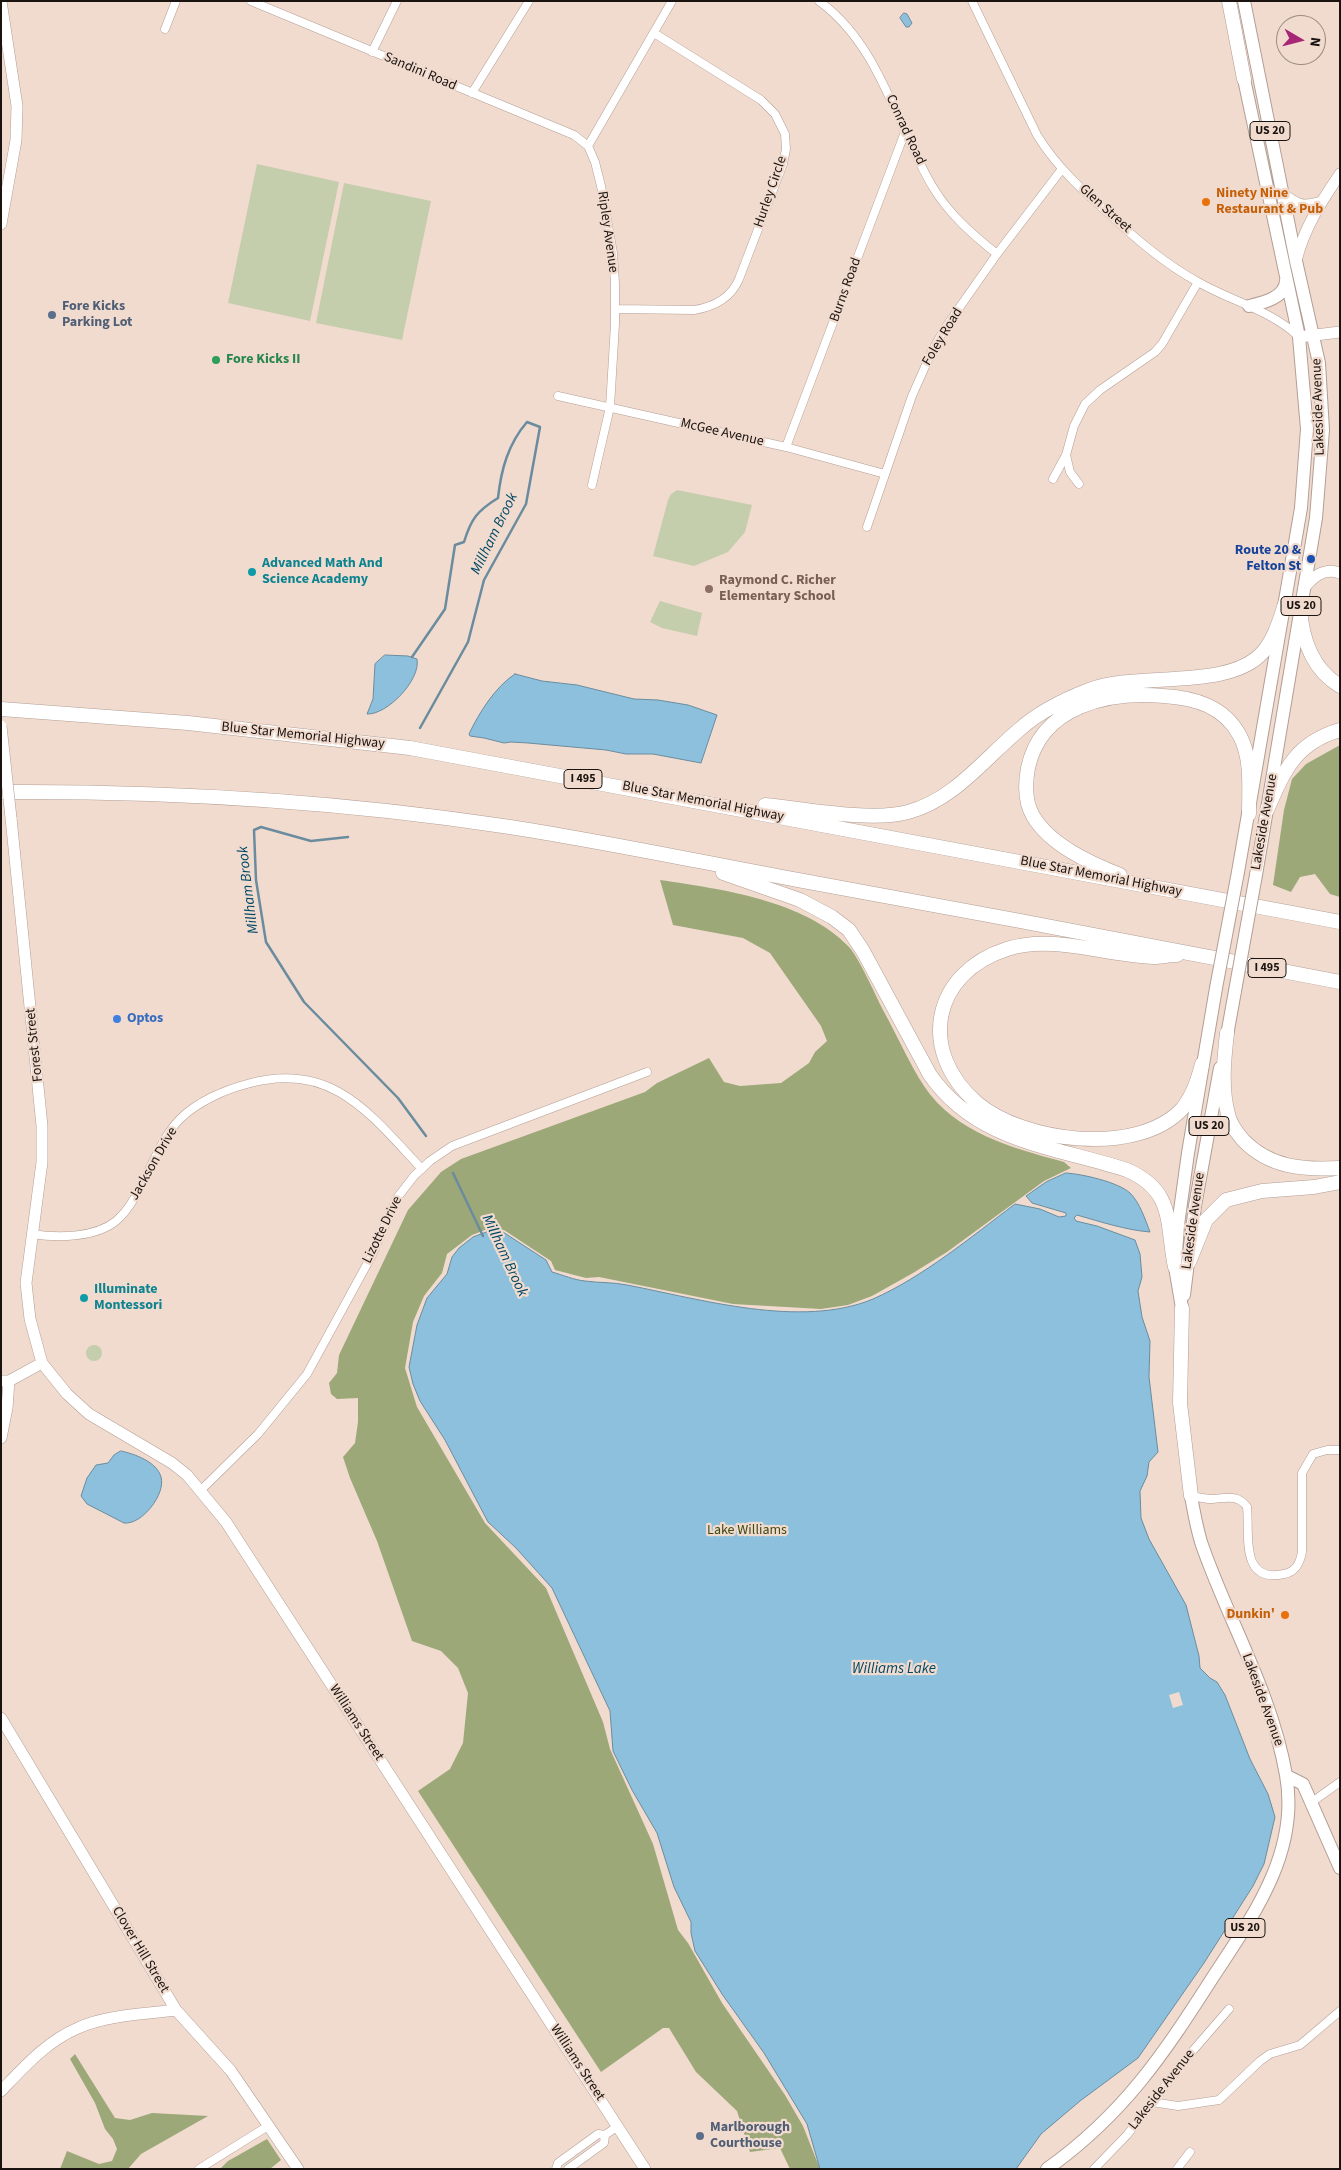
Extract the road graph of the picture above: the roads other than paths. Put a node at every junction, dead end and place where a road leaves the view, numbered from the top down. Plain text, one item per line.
1 (1, 1) edge
2 (176, 1) edge
3 (251, 1) edge
4 (397, 1) edge
5 (529, 1) edge
6 (672, 1) edge
7 (819, 1) edge
8 (972, 1) edge
9 (1229, 1) edge
10 (1244, 1) edge
11 (165, 29) dead end
12 (654, 33) junction
13 (372, 52) junction
14 (1244, 79) joint
15 (472, 93) junction
16 (905, 132) junction
17 (588, 146) junction
18 (1062, 169) junction
19 (1340, 174) edge
20 (1282, 193) junction
21 (1321, 202) junction
22 (1, 224) edge
23 (997, 254) junction
24 (1296, 261) junction
25 (1286, 280) junction
26 (1198, 282) junction
27 (1249, 306) junction
28 (615, 309) junction
29 (1340, 332) edge
30 (1314, 335) junction
31 (1299, 337) junction
32 (558, 396) dead end
33 (610, 407) junction
34 (786, 447) junction
35 (1066, 455) junction
36 (885, 474) junction
37 (1053, 479) dead end
38 (1079, 484) dead end
39 (592, 485) dead end
40 (867, 527) dead end
41 (1340, 573) edge
42 (1304, 588) junction
43 (1286, 601) junction
44 (1300, 608) junction
45 (1340, 686) edge
46 (1, 709) edge
47 (1, 726) edge
48 (1340, 730) edge
49 (623, 787) junction
50 (1, 792) edge
51 (1267, 810) junction
52 (1249, 814) junction
53 (667, 856) junction
54 (1158, 888) junction
55 (1270, 909) junction
56 (1340, 914) edge
57 (1340, 922) edge
58 (1194, 953) junction
59 (1340, 982) edge
60 (1227, 1033) junction
61 (1202, 1064) junction
62 (647, 1072) dead end
63 (1340, 1168) edge
64 (422, 1169) junction
65 (1340, 1182) edge
66 (32, 1234) junction
67 (1189, 1262) junction
68 (1176, 1267) junction
69 (1182, 1308) junction
70 (42, 1363) junction
71 (5, 1381) edge
72 (1, 1438) edge
73 (1340, 1450) edge
74 (201, 1490) junction
75 (1191, 1496) junction
76 (1, 1718) edge
77 (1286, 1776) junction
78 (1340, 1782) edge
79 (1312, 1802) junction
80 (1340, 1868) edge
81 (1229, 2009) dead end
82 (176, 2010) junction
83 (1340, 2011) edge
84 (1, 2091) edge
85 (1152, 2102) junction
86 (268, 2126) junction
87 (618, 2126) junction
88 (605, 2135) junction
89 (1190, 2152) dead end
90 (199, 2169) edge
91 (298, 2169) edge
92 (556, 2169) edge
93 (568, 2169) edge
94 (645, 2169) edge
95 (1047, 2169) edge
96 (1094, 2169) edge
97 (1177, 2169) edge

1 - 22 main road
2 - 11 street
3 - 13 street, Sandini Road
4 - 13 street
5 - 15 street
6 - 12 street
7 - 16 street, Conrad Road
8 - 18 street, Glen Street
9 - 14 highway, US 20
10 - 20 main road, US 20
12 - 17 street
12 - 28 street, Hurley Circle
13 - 15 street, Sandini Road
14 - 25 main road, US 20
15 - 17 street, Sandini Road
16 - 23 street, Conrad Road
16 - 34 street, Burns Road
17 - 28 street, Ripley Avenue
18 - 23 street, Foley Road
18 - 26 street, Glen Street
19 - 21 main road
20 - 21 main road
20 - 24 main road, US 20
21 - 24 main road
23 - 36 street, Foley Road
24 - 30 main road, US 20
25 - 27 main road
25 - 31 main road, US 20
26 - 27 street, Glen Street
26 - 35 street
27 - 31 street, Glen Street
28 - 33 street, Ripley Avenue
29 - 30 main road
30 - 31 main road
30 - 42 main road, Lakeside Avenue / US 20
31 - 43 main road, Lakeside Avenue / US 20
32 - 33 street, McGee Avenue
33 - 34 street, McGee Avenue
33 - 39 street, Ripley Avenue
34 - 36 street, McGee Avenue
35 - 37 street
35 - 38 street
36 - 40 street, Foley Road
41 - 42 main road
42 - 44 main road, Lakeside Avenue / US 20
43 - 49 highway
43 - 52 main road, Lakeside Avenue / US 20
44 - 45 highway
44 - 51 main road, Lakeside Avenue / US 20
46 - 49 highway, Blue Star Memorial Highway / I 495
47 - 66 main road, Forest Street, bridge
48 - 51 highway
49 - 54 highway, Blue Star Memorial Highway / I 495
50 - 53 highway, I 495
51 - 60 main road, Lakeside Avenue / US 20, bridge
52 - 54 highway
52 - 61 main road, Lakeside Avenue / US 20, bridge
53 - 58 highway, I 495
53 - 68 highway
54 - 55 highway, Blue Star Memorial Highway / I 495
55 - 56 highway
55 - 57 highway, Blue Star Memorial Highway / I 495
58 - 59 highway, I 495
58 - 61 highway
60 - 63 highway
60 - 67 main road, Lakeside Avenue / US 20
61 - 68 main road, Lakeside Avenue / US 20
62 - 64 street, Lizotte Drive
64 - 66 street, Jackson Drive
64 - 74 street, Lizotte Drive
65 - 67 highway
66 - 70 main road, Forest Street
67 - 69 main road, Lakeside Avenue / US 20
68 - 69 main road, Lakeside Avenue / US 20
69 - 75 highway, Lakeside Avenue / US 20
70 - 71 main road
70 - 74 main road, Williams Street
71 - 72 main road
73 - 75 street
74 - 87 main road, Williams Street
75 - 77 main road, Lakeside Avenue / US 20
76 - 82 main road, Clover Hill Street
77 - 79 main road
77 - 95 main road, Lakeside Avenue / US 20
78 - 79 street
79 - 80 main road
81 - 85 street, Lakeside Avenue
82 - 84 main road
82 - 86 main road, Clover Hill Street
83 - 85 street
85 - 96 street, Lakeside Avenue
86 - 90 street
86 - 91 main road, Clover Hill Street
87 - 88 street
87 - 94 main road, Williams Street
88 - 92 street
88 - 93 street
89 - 97 street

